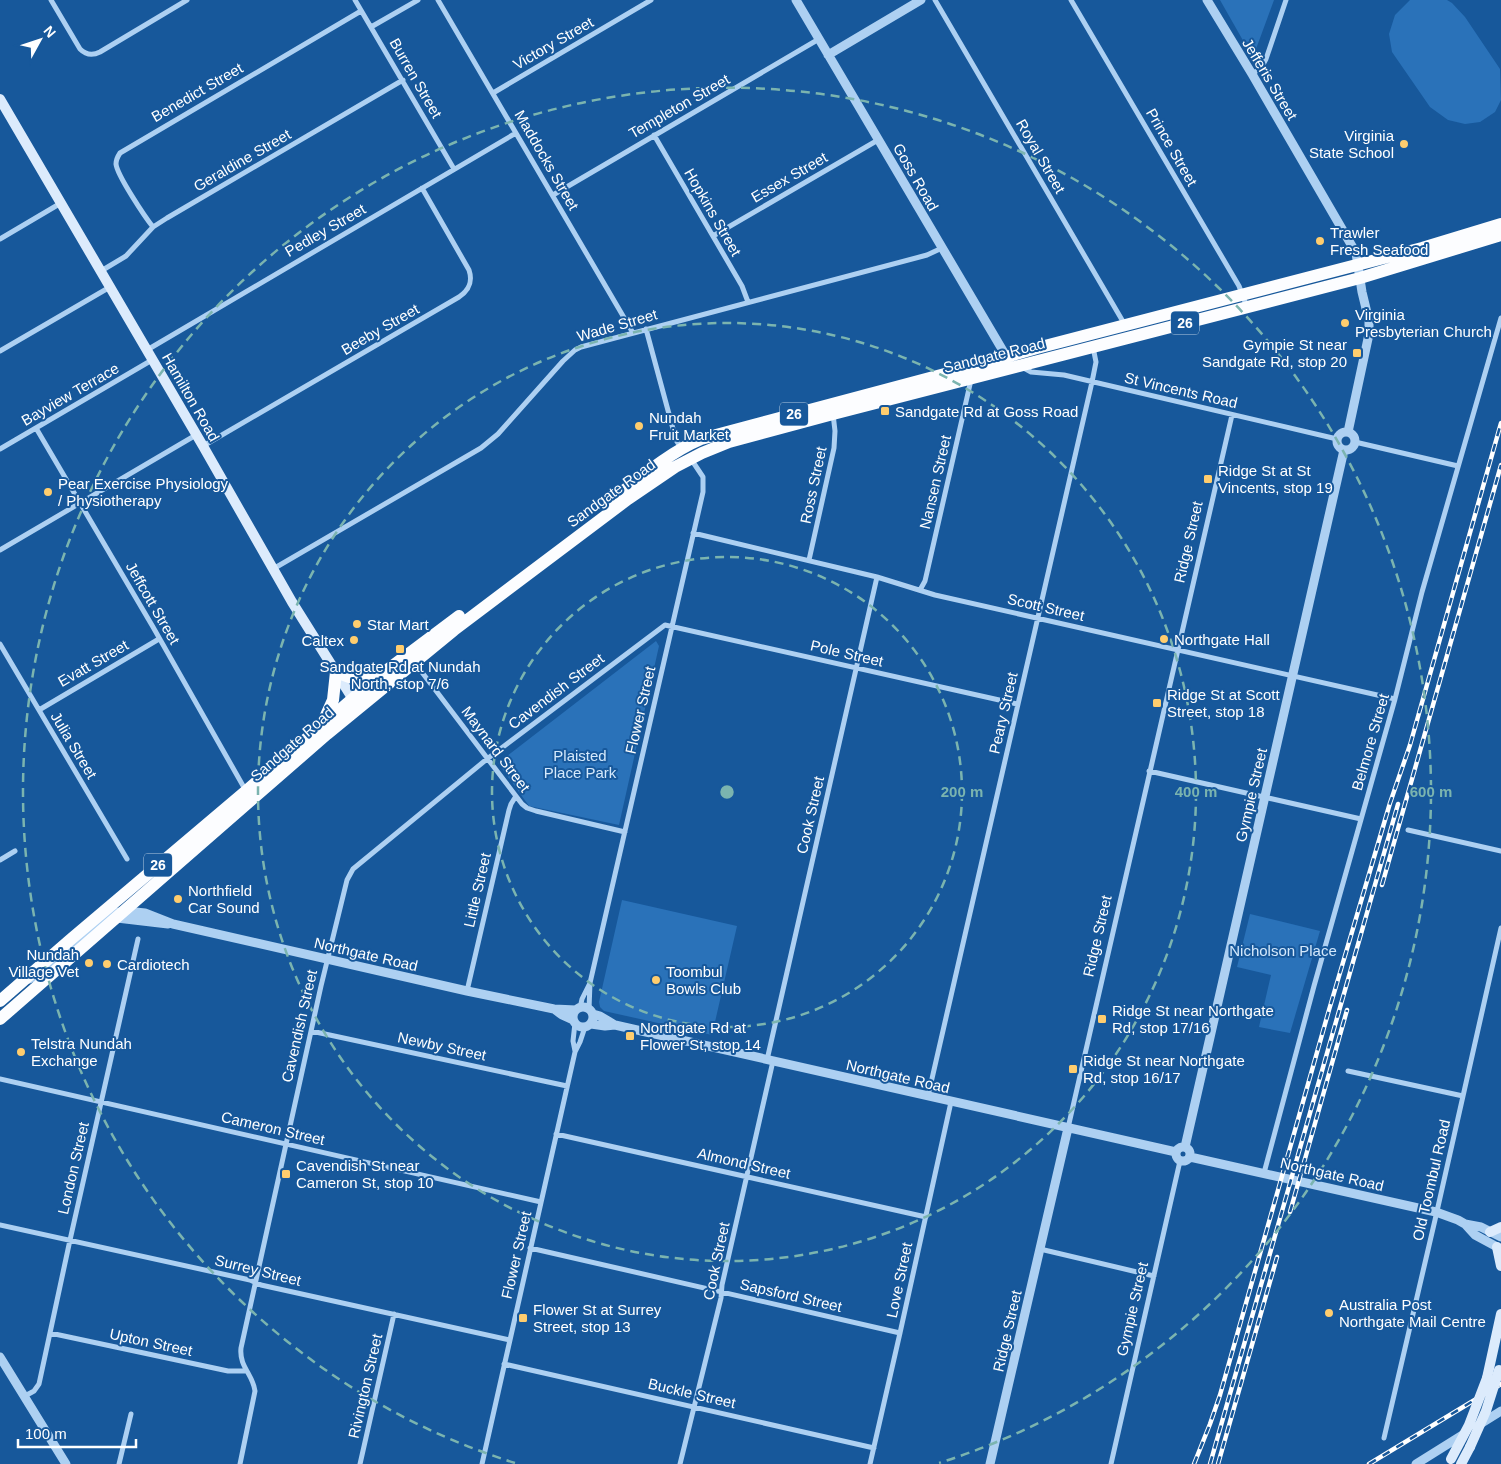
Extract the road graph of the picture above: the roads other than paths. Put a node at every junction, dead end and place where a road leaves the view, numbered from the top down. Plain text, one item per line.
1 (51, 0) edge
2 (187, 0) edge
3 (355, 0) edge
4 (418, 0) edge
5 (438, 0) edge
6 (651, 0) edge
7 (796, 0) edge
8 (921, 0) edge
9 (934, 0) edge
10 (1071, 0) edge
11 (1207, 0) edge
12 (1286, 0) edge
13 (361, 11) junction
14 (371, 27) junction
15 (819, 39) junction
16 (828, 55) junction
17 (1252, 74) junction
18 (402, 80) junction
19 (492, 93) junction
20 (0, 99) edge
21 (4, 114) edge
22 (516, 133) junction
23 (654, 135) junction
24 (878, 140) junction
25 (454, 169) junction
26 (422, 188) junction
27 (552, 195) junction
28 (60, 203) junction
29 (1501, 224) edge
30 (153, 228) junction
31 (1501, 235) edge
32 (713, 236) junction
33 (0, 238) edge
34 (942, 248) junction
35 (1359, 265) junction
36 (101, 271) junction
37 (1360, 278) junction
38 (110, 287) junction
39 (1243, 294) junction
40 (748, 302) junction
41 (1247, 308) junction
42 (1501, 318) edge
43 (1125, 325) junction
44 (646, 329) junction
45 (633, 333) junction
46 (1090, 341) junction
47 (146, 350) junction
48 (0, 351) edge
49 (152, 360) junction
50 (1013, 363) junction
51 (971, 378) junction
52 (1092, 382) junction
53 (832, 414) junction
54 (1232, 415) junction
55 (36, 428) junction
56 (1348, 432) junction
57 (196, 435) junction
58 (1337, 439) junction
59 (1355, 442) junction
60 (203, 446) junction
61 (681, 448) junction
62 (0, 450) edge
63 (1344, 450) junction
64 (690, 459) junction
65 (1458, 466) junction
66 (80, 503) junction
67 (693, 533) junction
68 (0, 550) edge
69 (809, 560) junction
70 (273, 569) junction
71 (877, 577) junction
72 (920, 590) junction
73 (1038, 618) junction
74 (671, 626) junction
75 (159, 639) junction
76 (0, 644) edge
77 (1177, 650) junction
78 (856, 668) junction
79 (421, 671) dead end
80 (336, 672) junction
81 (379, 676) junction
82 (1292, 676) junction
83 (1395, 699) junction
84 (356, 704) junction
85 (1017, 704) junction
86 (39, 710) junction
87 (321, 725) junction
88 (487, 759) junction
89 (1150, 771) junction
90 (246, 791) junction
91 (516, 796) junction
92 (1265, 797) junction
93 (1361, 819) junction
94 (1408, 830) dead end
95 (625, 832) junction
96 (15, 851) dead end
97 (1501, 851) edge
98 (127, 859) dead end
99 (0, 860) edge
100 (121, 914) junction
101 (1501, 928) edge
102 (138, 939) dead end
103 (328, 959) junction
104 (23, 981) junction
105 (590, 983) junction
106 (467, 991) junction
107 (0, 1001) edge
108 (554, 1009) junction
109 (578, 1009) junction
110 (591, 1012) junction
111 (0, 1019) edge
112 (574, 1022) junction
113 (615, 1025) junction
114 (588, 1026) junction
115 (311, 1031) junction
116 (575, 1052) junction
117 (770, 1061) junction
118 (1348, 1071) dead end
119 (0, 1079) edge
120 (567, 1086) junction
121 (1463, 1096) junction
122 (928, 1097) junction
123 (101, 1102) junction
124 (951, 1102) junction
125 (1068, 1128) junction
126 (556, 1134) junction
127 (286, 1144) junction
128 (1185, 1147) junction
129 (1176, 1152) junction
130 (1190, 1157) junction
131 (1180, 1161) junction
132 (1264, 1173) junction
133 (747, 1176) junction
134 (541, 1202) junction
135 (1436, 1212) junction
136 (926, 1218) junction
137 (1465, 1224) junction
138 (0, 1225) edge
139 (1501, 1227) edge
140 (1490, 1232) junction
141 (70, 1240) junction
142 (1500, 1244) edge
143 (530, 1248) junction
144 (1040, 1249) junction
145 (1501, 1266) edge
146 (1154, 1276) junction
147 (256, 1283) junction
148 (722, 1291) junction
149 (394, 1314) junction
150 (1501, 1314) edge
151 (50, 1333) junction
152 (900, 1333) junction
153 (510, 1340) junction
154 (0, 1357) edge
155 (504, 1364) junction
156 (1500, 1366) edge
157 (246, 1370) junction
158 (25, 1396) junction
159 (694, 1406) junction
160 (1501, 1411) edge
161 (130, 1414) dead end
162 (1384, 1438) dead end
163 (874, 1448) junction
164 (1453, 1462) edge
165 (66, 1464) edge
166 (119, 1464) edge
167 (240, 1464) edge
168 (360, 1464) edge
169 (482, 1464) edge
170 (680, 1464) edge
171 (870, 1464) edge
172 (990, 1464) edge
173 (1111, 1464) edge
174 (1416, 1464) edge

1 - 2 street
3 - 13 street, Burren Street
4 - 14 street
5 - 19 street, Maddocks Street
6 - 19 street, Victory Street
7 - 15 street, Goss Road
8 - 16 street
9 - 43 street, Royal Street
10 - 39 street, Prince Street
11 - 17 street, Jefferis Street
12 - 17 street
13 - 14 street, Burren Street
13 - 30 street, Benedict Street
14 - 18 street, Burren Street
15 - 16 street, Goss Road
15 - 23 street, Templeton Street
16 - 24 street, Goss Road
17 - 35 street, Jefferis Street
18 - 25 street, Burren Street
18 - 30 street, Geraldine Street
19 - 22 street, Maddocks Street
20 - 21 main road, Hamilton Road
21 - 28 main road, Hamilton Road
22 - 25 street, Pedley Street
22 - 27 street, Maddocks Street
23 - 27 street, Templeton Street
23 - 32 street, Hopkins Street
24 - 32 street, Essex Street
24 - 34 street, Goss Road
25 - 26 street, Pedley Street
26 - 47 street, Pedley Street
26 - 60 street, Beeby Street
27 - 45 street, Maddocks Street
28 - 33 street
28 - 36 main road, Hamilton Road
29 - 35 highway, Sandgate Road / 26
30 - 36 street, Geraldine Street
31 - 37 highway, Sandgate Road / 26
32 - 40 street, Hopkins Street
34 - 40 street, Wade Street
34 - 50 street, Goss Road
35 - 37 street, Jefferis Street
35 - 39 highway, Sandgate Road / 26
36 - 38 main road, Hamilton Road
37 - 41 highway, Sandgate Road / 26
37 - 56 street
38 - 47 main road, Hamilton Road
38 - 48 street
39 - 41 street, Prince Street
39 - 43 highway, Sandgate Road / 26
40 - 44 street, Wade Street
41 - 46 highway, Sandgate Road / 26
42 - 65 street, Belmore Street
43 - 46 highway, Sandgate Road / 26
44 - 45 street, Wade Street
44 - 61 street
45 - 70 street, Wade Street
46 - 50 highway, Sandgate Road / 26
46 - 52 street, Peary Street
47 - 49 main road, Hamilton Road
49 - 55 street, Bayview Terrace
49 - 57 main road, Hamilton Road
50 - 51 highway, Sandgate Road / 26
50 - 52 street, St Vincents Road
50 - 61 highway, Sandgate Road / 26
51 - 53 highway, Sandgate Road / 26
51 - 72 street, Nansen Street
52 - 54 street, St Vincents Road
52 - 73 street, Peary Street
53 - 64 highway, Sandgate Road / 26
53 - 69 street, Ross Street
54 - 58 street, St Vincents Road
54 - 77 street, Ridge Street
55 - 62 street, Bayview Terrace
55 - 66 street, Jeffcott Street
56 - 58 street
56 - 59 street
57 - 60 main road, Hamilton Road
57 - 66 street
58 - 63 street
59 - 63 street
59 - 65 street
60 - 70 main road, Hamilton Road
61 - 64 street, Flower Street
61 - 81 highway, Sandgate Road / 26
63 - 82 street, Gympie Street
64 - 67 street, Flower Street
64 - 84 highway, Sandgate Road / 26
65 - 83 street, Belmore Street
66 - 68 street
66 - 75 street, Jeffcott Street
67 - 69 street, Scott Street
67 - 74 street, Flower Street
69 - 71 street, Scott Street
70 - 80 main road, Hamilton Road
71 - 72 street, Scott Street
71 - 78 street, Cook Street
72 - 73 street, Scott Street
73 - 77 street, Scott Street
73 - 85 street, Peary Street
74 - 78 street, Pole Street
74 - 88 street, Cavendish Street
74 - 95 street, Flower Street
75 - 86 street, Evatt Street
75 - 90 street, Jeffcott Street
76 - 86 street, Julia Street
77 - 82 street, Scott Street
77 - 89 street, Ridge Street
78 - 85 street, Pole Street
78 - 117 street, Cook Street
79 - 88 street, Maynard Street
80 - 81 highway
80 - 84 main road, Hamilton Road
80 - 87 highway
81 - 84 highway, Sandgate Road / 26
82 - 83 street, Scott Street
82 - 92 street, Gympie Street
83 - 93 street, Belmore Street
84 - 87 highway, Sandgate Road / 26
84 - 100 highway, Sandgate Road / 26
85 - 122 street, Peary Street
86 - 98 street, Julia Street
87 - 90 highway, Sandgate Road / 26
88 - 91 street, Maynard Street
88 - 103 street, Cavendish Street
89 - 92 street
89 - 125 street, Ridge Street
90 - 104 highway, Sandgate Road / 26
91 - 95 street, Maynard Street
91 - 106 street, Little Street
92 - 93 street
92 - 128 street, Gympie Street
93 - 132 street, Belmore Street
94 - 97 street
95 - 105 street, Flower Street
96 - 99 street
100 - 103 street, Northgate Road
100 - 104 street
100 - 111 highway, Sandgate Road / 26
101 - 121 street, Old Toombul Road
102 - 123 street, London Street
103 - 106 street, Northgate Road
103 - 115 street, Cavendish Street
104 - 107 highway, Sandgate Road / 26
105 - 109 street, Flower Street
105 - 110 street, Flower Street
106 - 108 street, Northgate Road
108 - 109 street, Northgate Road
108 - 112 street, Northgate Road
109 - 110 street
109 - 112 street
110 - 113 street, Northgate Road
110 - 114 street
112 - 114 street
112 - 116 street, Flower Street
113 - 114 street, Northgate Road
113 - 117 street, Northgate Road
114 - 116 street, Flower Street
115 - 120 street, Newby Street
115 - 127 street, Cavendish Street
116 - 120 street, Flower Street
117 - 122 street, Northgate Road
117 - 133 street, Cook Street
118 - 121 street
119 - 123 street, Cameron Street
120 - 126 street, Flower Street
121 - 135 street, Old Toombul Road
122 - 124 street, Northgate Road
123 - 127 street, Cameron Street
123 - 141 street, London Street
124 - 125 street, Northgate Road
124 - 136 street, Love Street
125 - 129 street, Northgate Road
125 - 144 street, Ridge Street
126 - 133 street, Almond Street
126 - 134 street, Flower Street
127 - 134 street, Cameron Street
127 - 147 street, Cavendish Street
128 - 129 street
128 - 130 street
129 - 131 street
130 - 131 street
130 - 132 street, Northgate Road
131 - 146 street, Gympie Street
132 - 135 street, Northgate Road
133 - 136 street, Almond Street
133 - 148 street, Cook Street
134 - 143 street, Flower Street
135 - 137 street, Northgate Road
135 - 162 street, Old Toombul Road
136 - 152 street, Love Street
137 - 140 street, Northgate Road
137 - 142 street, Northgate Road
138 - 141 street, Surrey Street
139 - 140 main road
140 - 142 street, Northgate Road
141 - 147 street, Surrey Street
141 - 151 street, London Street
142 - 145 main road
143 - 148 street, Sapsford Street
143 - 153 street, Flower Street
144 - 146 street
144 - 172 street, Ridge Street
146 - 173 street, Gympie Street
147 - 149 street, Surrey Street
147 - 157 street, Cavendish Street
148 - 152 street, Sapsford Street
148 - 159 street, Cook Street
149 - 153 street, Surrey Street
149 - 168 street, Rivington Street
150 - 164 main road, bridge
151 - 157 street, Upton Street
151 - 158 street, London Street
152 - 163 street, Love Street
153 - 155 street, Flower Street
154 - 158 street
155 - 159 street, Buckle Street
155 - 169 street, Flower Street
156 - 164 main road, bridge
157 - 167 street, Cavendish Street
158 - 165 street
159 - 163 street, Buckle Street
159 - 170 street, Cook Street
160 - 174 street
161 - 166 street
163 - 171 street, Love Street

